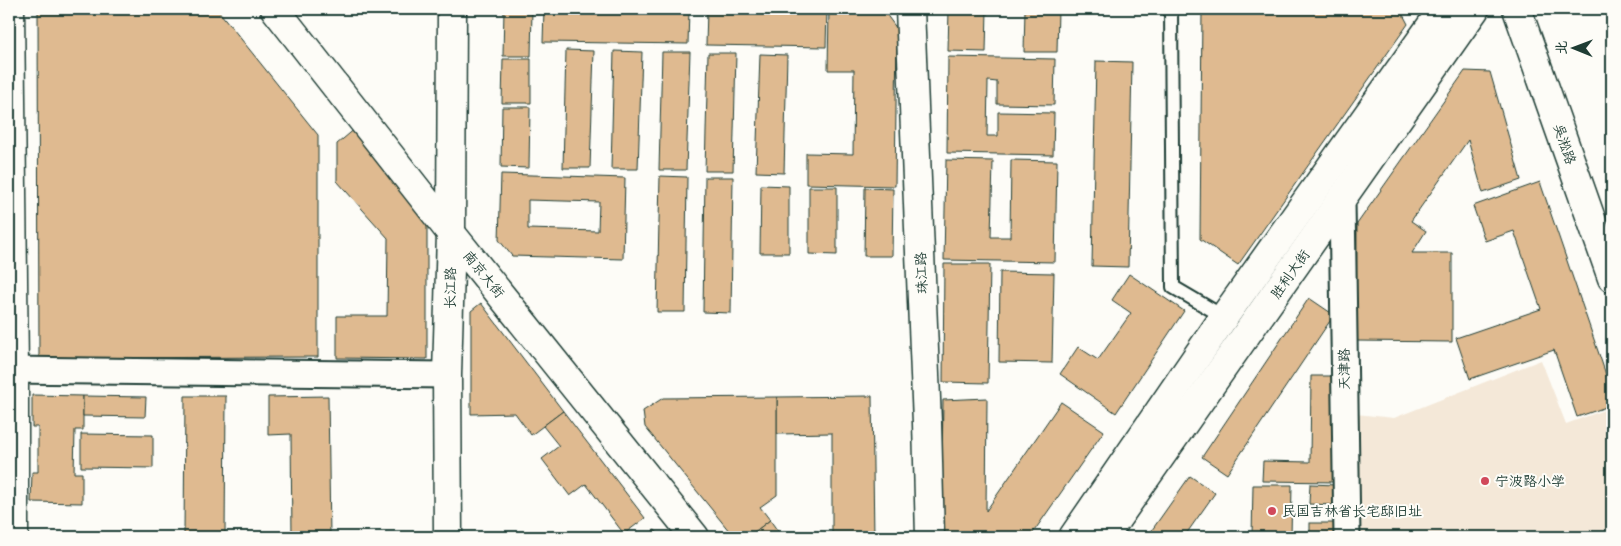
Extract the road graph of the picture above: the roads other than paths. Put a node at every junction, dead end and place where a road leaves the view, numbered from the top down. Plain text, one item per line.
1 (10, 9) edge
2 (275, 9) edge
3 (452, 9) edge
4 (910, 9) edge
5 (1171, 9) edge
6 (1443, 9) edge
7 (1475, 9) edge
8 (1517, 9) edge
9 (1342, 201) junction
10 (451, 233) junction
11 (1612, 278) edge
12 (1224, 316) junction
13 (11, 370) edge
14 (447, 375) junction
15 (14, 537) edge
16 (448, 537) edge
17 (696, 537) edge
18 (930, 537) edge
19 (1073, 537) edge
20 (1104, 537) edge
21 (1346, 537) edge

1 - 13 main road
2 - 10 main road, 南京大街
3 - 10 main road, 长江路
4 - 18 main road, 珠江路
5 - 12 lane
6 - 12 main road
7 - 9 main road, 胜利大街
8 - 11 main road, 吴淞路
9 - 20 main road, 胜利大街
9 - 21 street, 天津路
10 - 14 main road, 长江路
10 - 17 main road, 南京大街
12 - 19 main road
13 - 14 street
13 - 15 main road
14 - 16 main road, 长江路

